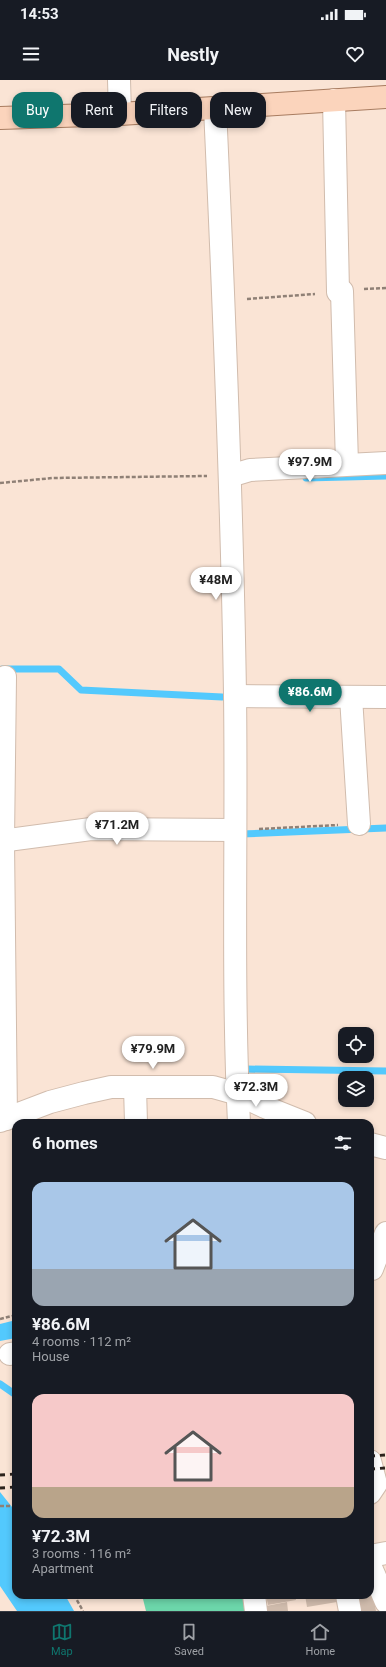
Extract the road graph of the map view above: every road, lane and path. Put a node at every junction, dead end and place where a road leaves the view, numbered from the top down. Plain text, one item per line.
1 (119, 80) edge
2 (119, 92) edge
3 (386, 97) edge
4 (334, 100) junction
5 (266, 105) edge
6 (210, 108) edge
7 (127, 114) edge
8 (71, 116) edge
9 (0, 118) edge
10 (216, 128) edge
11 (386, 288) edge
12 (340, 291) junction
13 (224, 301) junction
14 (386, 463) edge
15 (347, 464) junction
16 (230, 476) junction
17 (0, 483) edge
18 (5, 677) dead end
19 (235, 696) junction
20 (352, 696) junction
21 (386, 697) edge
22 (358, 824) joint
23 (235, 830) junction
24 (2, 841) edge
25 (135, 1087) junction
26 (238, 1094) junction
27 (136, 1119) edge
28 (239, 1119) edge
29 (295, 1119) edge
30 (3, 1120) edge
31 (374, 1145) edge
32 (386, 1148) edge
33 (383, 1240) edge
34 (374, 1260) edge
35 (12, 1316) edge
36 (0, 1319) edge
37 (374, 1476) edge
38 (374, 1487) edge
39 (0, 1506) edge
40 (12, 1506) edge
41 (386, 1553) edge
42 (374, 1555) edge
43 (374, 1574) edge
44 (76, 1599) edge
45 (254, 1599) edge
46 (348, 1599) edge
47 (386, 1602) edge
48 (83, 1611) edge
49 (256, 1611) edge
50 (350, 1611) edge

1 - 2 street
3 - 4 main road
4 - 5 main road
4 - 12 street
6 - 7 main road
8 - 9 main road
10 - 13 street
11 - 12 path
12 - 13 path
12 - 15 street
13 - 16 street
14 - 15 street
15 - 16 street
16 - 17 path
16 - 19 street
18 - 24 street
19 - 20 street
19 - 23 street
20 - 21 street
20 - 22 street
22 - 23 path
23 - 24 street
23 - 26 street
24 - 30 street
25 - 26 street
25 - 27 street
25 - 30 street
26 - 28 street
26 - 29 street
31 - 32 street
33 - 34 street
35 - 36 path
37 - 38 street
39 - 40 path
41 - 42 street
43 - 47 street
44 - 48 path
45 - 49 street
46 - 50 street

